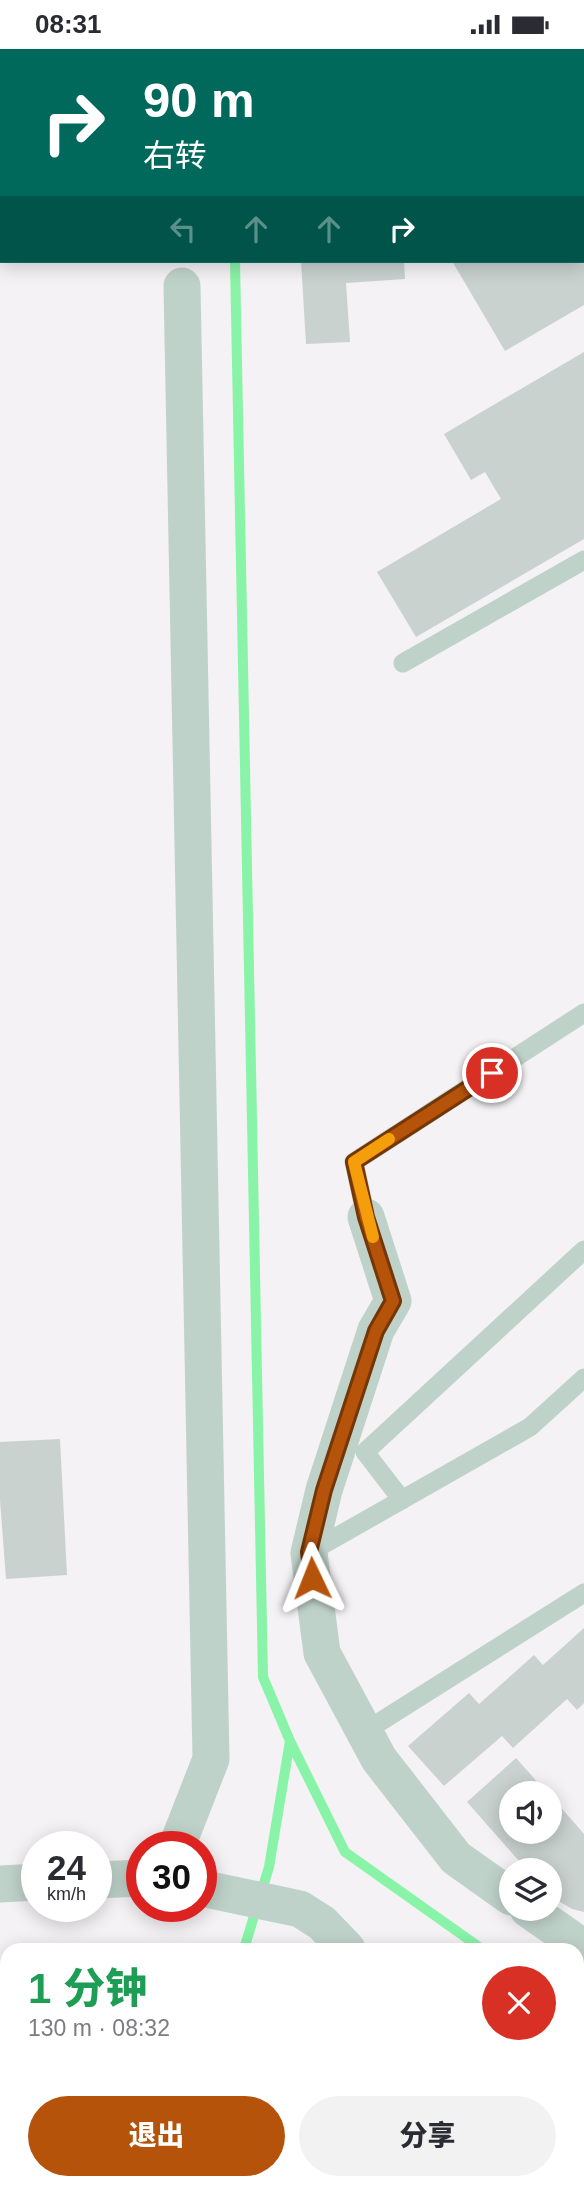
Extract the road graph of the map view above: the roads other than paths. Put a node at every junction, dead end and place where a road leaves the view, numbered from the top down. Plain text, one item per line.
1 (182, 286) dead end
2 (584, 560) edge
3 (403, 663) dead end
4 (584, 1013) edge
5 (366, 1217) joint
6 (584, 1250) edge
7 (584, 1378) edge
8 (402, 1500) junction
9 (309, 1552) junction
10 (584, 1593) edge
11 (364, 1732) junction
12 (183, 1831) edge
13 (21, 1883) edge
14 (0, 1884) edge
15 (499, 1888) edge
16 (217, 1892) edge
17 (545, 1921) edge
18 (341, 1943) edge
19 (577, 1943) edge

1 - 12 street
2 - 3 lane
4 - 5 lane
5 - 9 street
6 - 8 lane
7 - 8 lane
8 - 9 lane
9 - 11 street
10 - 11 lane
11 - 15 street
13 - 14 street
16 - 18 street
17 - 19 street

